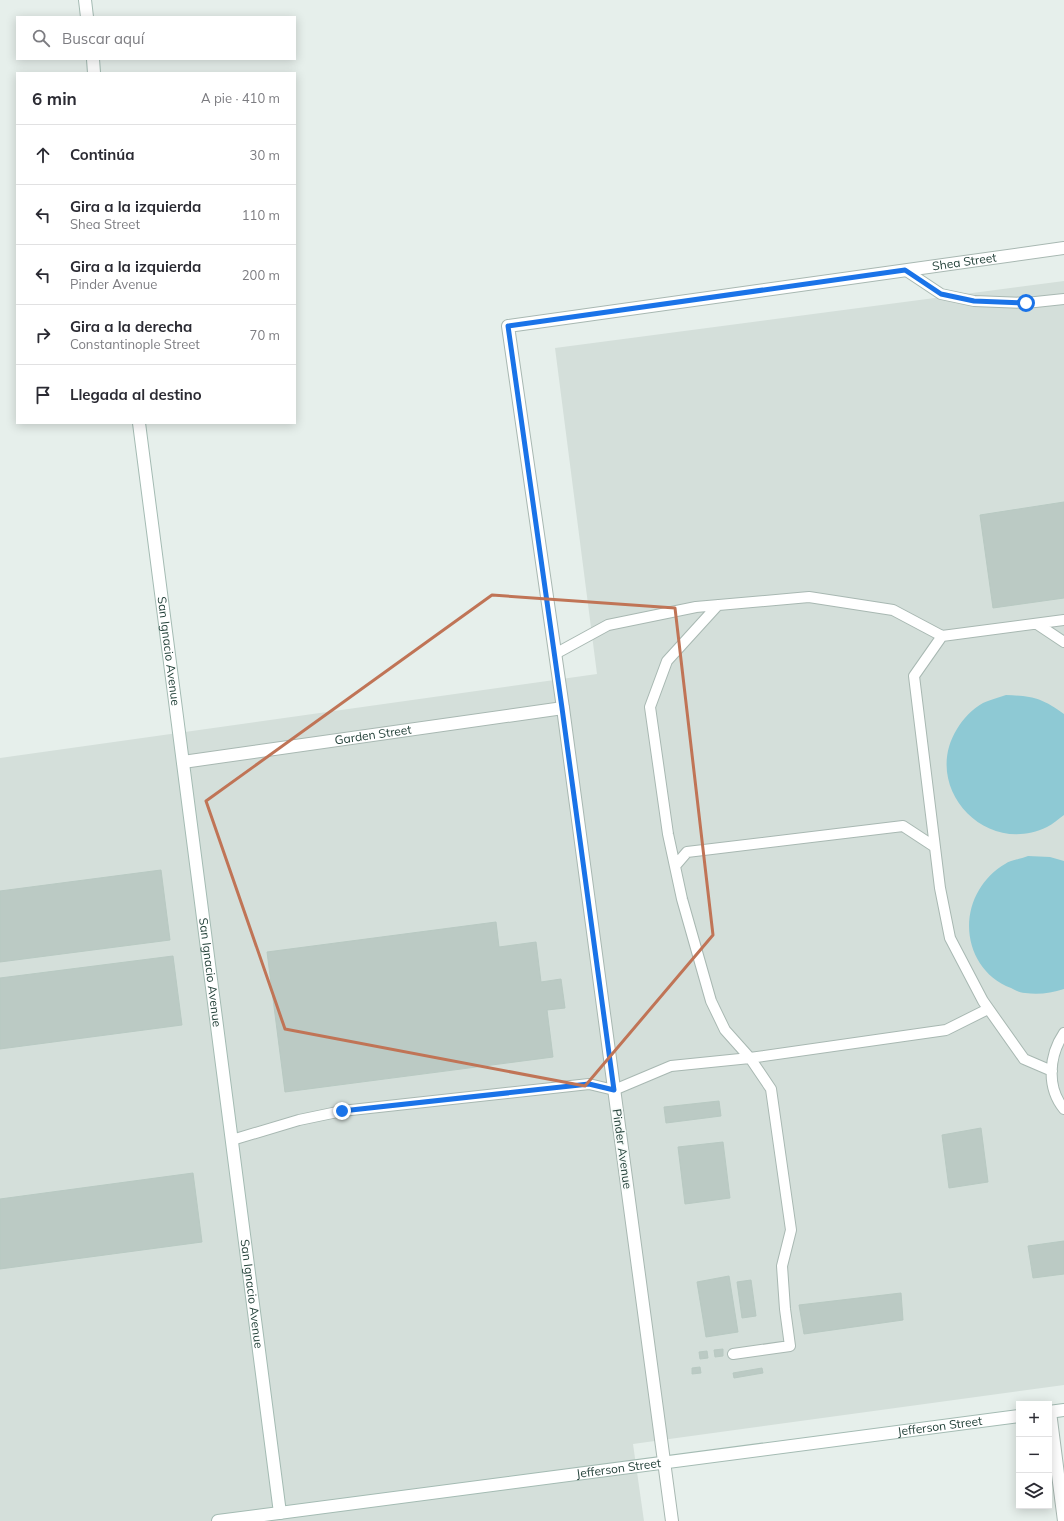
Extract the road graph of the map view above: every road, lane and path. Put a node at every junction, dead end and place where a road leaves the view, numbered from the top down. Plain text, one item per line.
1 (85, 0) edge
2 (87, 16) edge
3 (93, 60) edge
4 (94, 72) edge
5 (1064, 248) edge
6 (905, 270) junction
7 (1064, 299) edge
8 (508, 326) joint
9 (140, 424) edge
10 (718, 605) junction
11 (1064, 620) edge
12 (1037, 624) junction
13 (942, 636) junction
14 (1064, 642) edge
15 (555, 654) junction
16 (562, 708) junction
17 (183, 762) junction
18 (935, 847) junction
19 (675, 866) junction
20 (988, 1009) junction
21 (1064, 1033) edge
22 (750, 1058) junction
23 (1052, 1071) junction
24 (614, 1090) junction
25 (1064, 1109) edge
26 (232, 1140) junction
27 (733, 1354) dead end
28 (1064, 1410) edge
29 (1052, 1412) edge
30 (1016, 1416) edge
31 (1052, 1434) edge
32 (665, 1463) junction
33 (280, 1517) edge
34 (218, 1521) edge
35 (672, 1521) edge
36 (1064, 1521) edge

1 - 2 street
3 - 4 street
5 - 6 street, Shea Street
6 - 7 lane
6 - 8 street, Shea Street
8 - 15 street, Pinder Avenue
9 - 17 street, San Ignacio Avenue
10 - 13 lane
10 - 15 lane
10 - 19 lane
11 - 12 lane
12 - 13 lane
12 - 14 lane
13 - 18 lane
15 - 16 street, Pinder Avenue
16 - 17 street, Garden Street
16 - 24 street, Pinder Avenue
17 - 26 street, San Ignacio Avenue
18 - 19 lane
18 - 20 lane
19 - 22 lane
20 - 22 lane
20 - 23 lane
21 - 23 lane
22 - 24 lane
22 - 27 lane
23 - 25 lane
24 - 26 lane
24 - 32 street, Pinder Avenue
26 - 33 street, San Ignacio Avenue
28 - 29 street
30 - 32 street, Jefferson Street
31 - 36 street
32 - 33 street, Jefferson Street
32 - 35 street, Pinder Avenue
33 - 34 street, Jefferson Street

